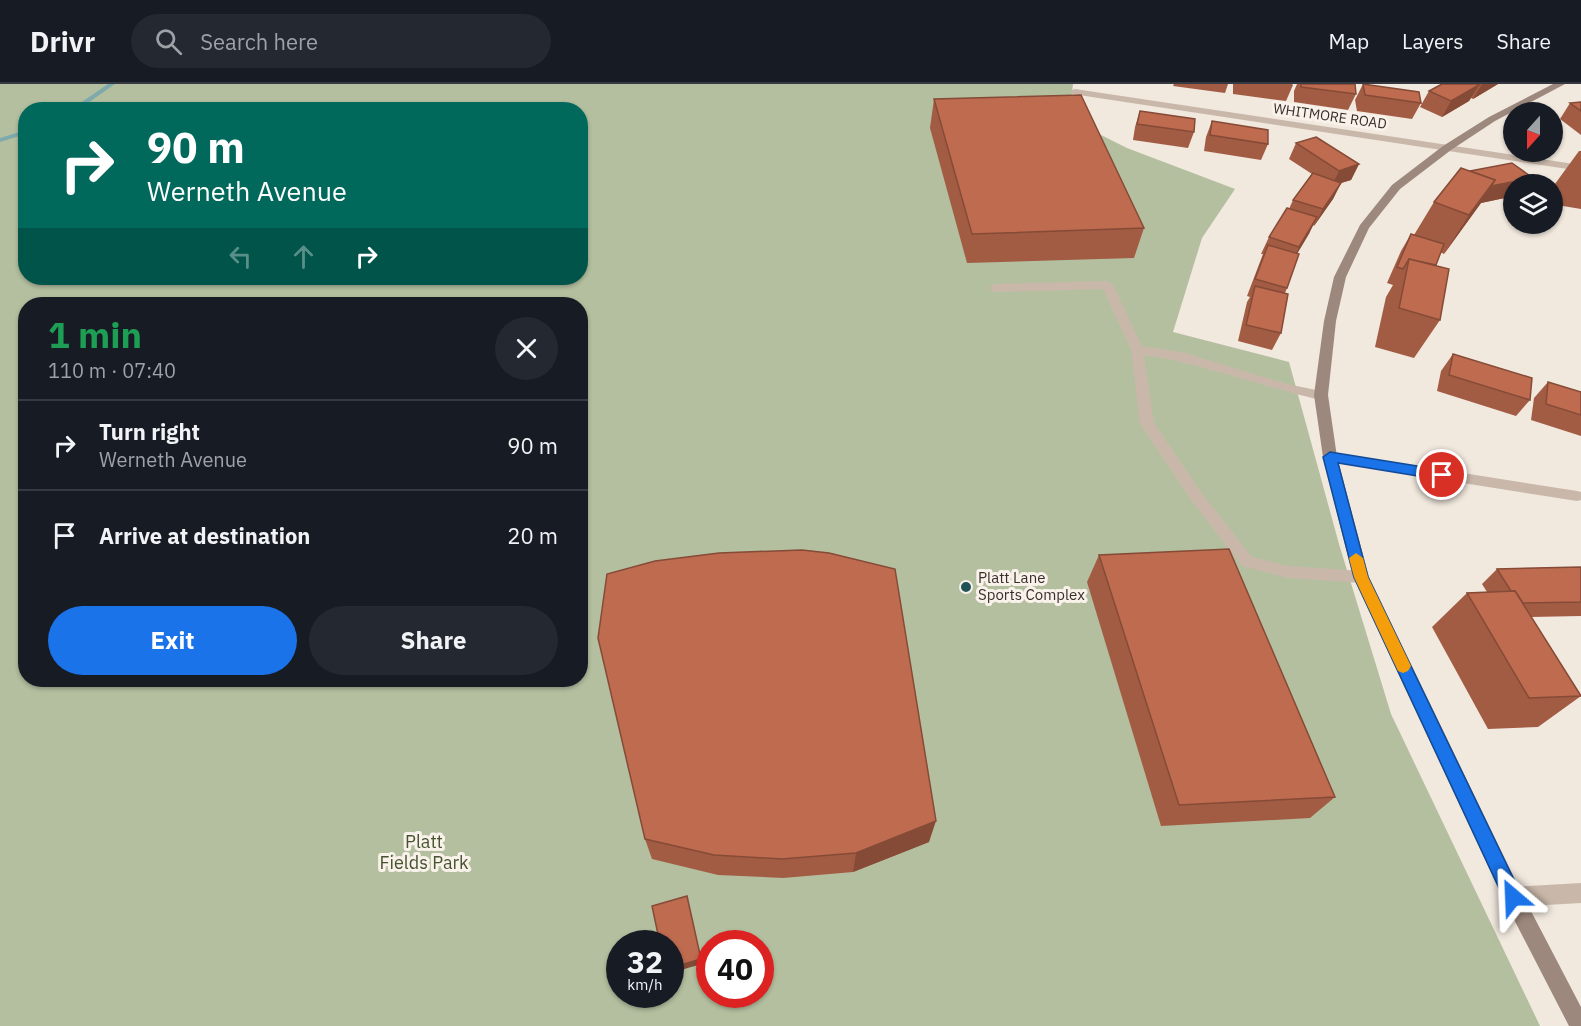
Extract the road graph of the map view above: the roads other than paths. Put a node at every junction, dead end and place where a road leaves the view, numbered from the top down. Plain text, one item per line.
1 (1560, 84) edge
2 (1075, 92) dead end
3 (1447, 148) junction
4 (1581, 168) edge
5 (994, 288) dead end
6 (1137, 350) junction
7 (1321, 395) junction
8 (1330, 457) junction
9 (1576, 496) dead end
10 (1361, 577) junction
11 (1581, 893) edge
12 (1513, 897) junction
13 (1580, 1026) edge

1 - 3 street
2 - 3 street, WHITMORE ROAD
3 - 4 street, WHITMORE ROAD
3 - 7 street
5 - 6 street
6 - 7 street
6 - 10 street
7 - 8 street
8 - 9 street
8 - 10 street
10 - 12 street
11 - 12 street
12 - 13 street

